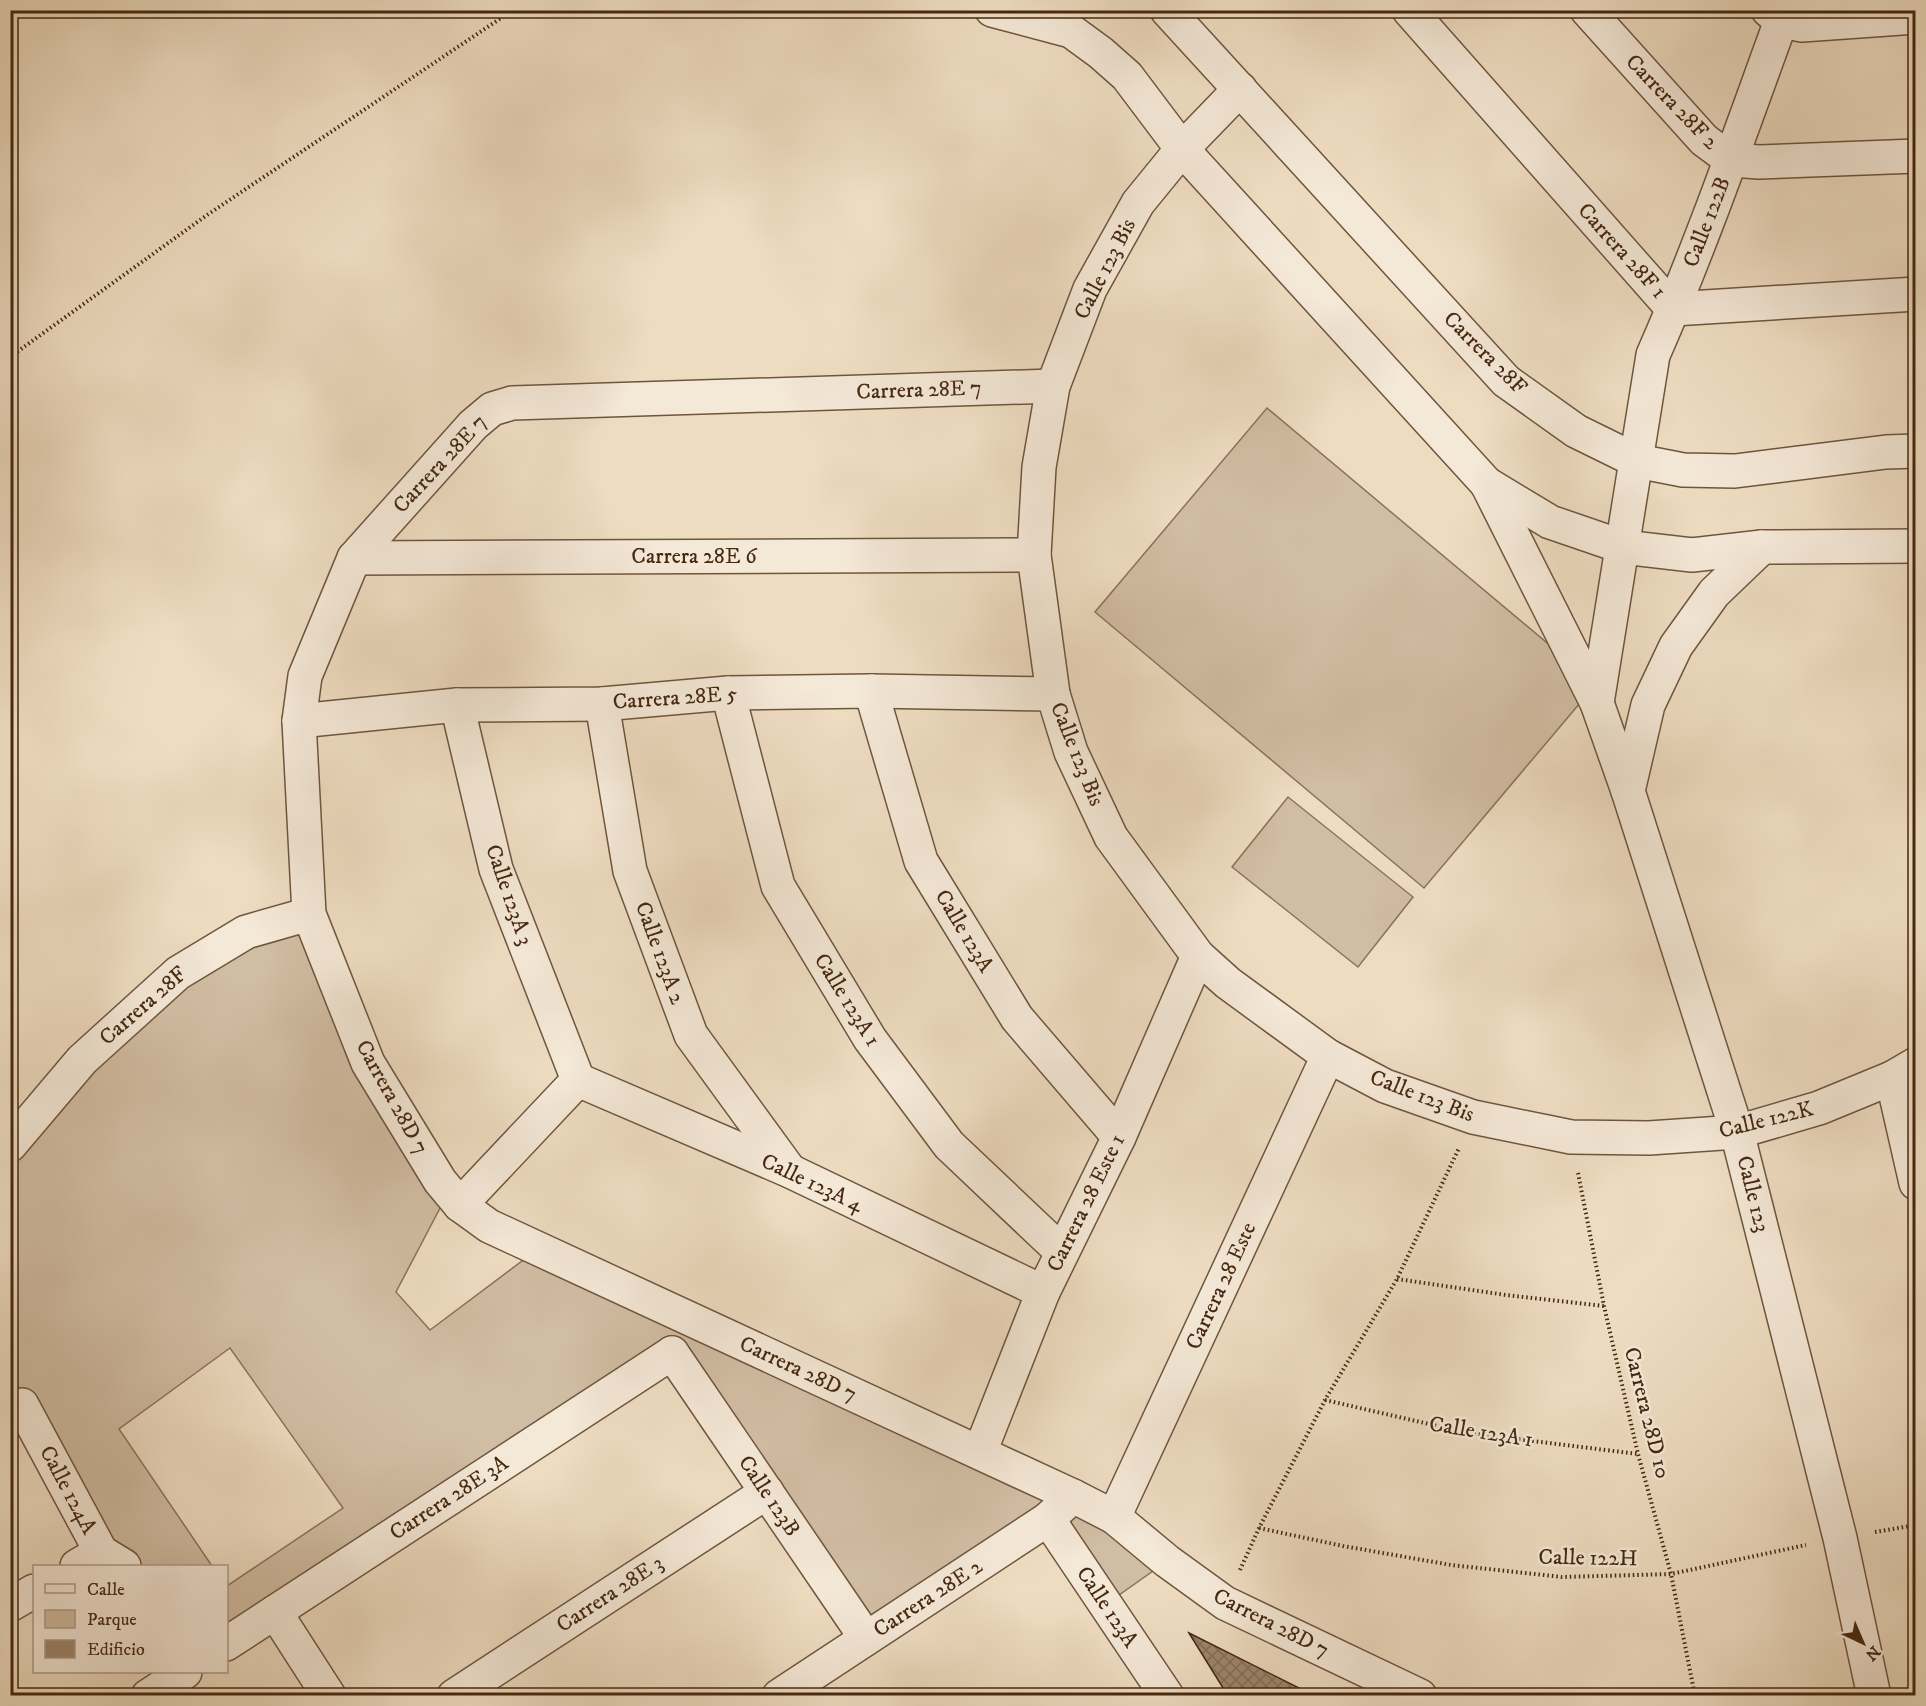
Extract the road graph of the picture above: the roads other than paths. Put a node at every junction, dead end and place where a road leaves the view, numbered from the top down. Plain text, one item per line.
1 (992, 10) edge
2 (1167, 10) edge
3 (1409, 10) edge
4 (1587, 10) edge
5 (1774, 16) edge
6 (1916, 17) edge
7 (1079, 21) edge
8 (1240, 89) junction
9 (1182, 149) junction
10 (1916, 156) edge
11 (1731, 160) junction
12 (1916, 294) edge
13 (1673, 309) junction
14 (1053, 386) junction
15 (1916, 451) edge
16 (1636, 461) junction
17 (1487, 484) junction
18 (1916, 546) edge
19 (1623, 547) junction
20 (1762, 548) junction
21 (1034, 555) junction
22 (354, 558) junction
23 (871, 691) junction
24 (728, 693) junction
25 (1053, 694) junction
26 (1597, 703) junction
27 (602, 704) junction
28 (457, 705) junction
29 (299, 721) junction
30 (1628, 791) junction
31 (309, 914) junction
32 (1198, 956) junction
33 (1328, 1056) junction
34 (1904, 1071) edge
35 (578, 1080) junction
36 (1737, 1132) junction
37 (1119, 1137) junction
38 (1571, 1137) joint
39 (10, 1145) edge
40 (790, 1171) junction
41 (1916, 1183) edge
42 (460, 1205) junction
43 (1062, 1252) junction
44 (1043, 1292) junction
45 (683, 1316) junction
46 (672, 1353) junction
47 (16, 1409) edge
48 (980, 1452) junction
49 (767, 1492) junction
50 (1073, 1496) junction
51 (1114, 1517) junction
52 (1048, 1519) junction
53 (101, 1562) edge
54 (33, 1592) edge
55 (10, 1605) edge
56 (274, 1612) junction
57 (230, 1638) edge
58 (866, 1638) junction
59 (182, 1673) edge
60 (1160, 1693) edge
61 (148, 1695) edge
62 (329, 1695) edge
63 (454, 1695) edge
64 (779, 1695) edge
65 (1420, 1695) edge
66 (1874, 1695) edge

1 - 7 street
2 - 8 street, Carrera 28F
3 - 13 street, Carrera 28F 1
4 - 11 street, Carrera 28F 2
5 - 6 street
5 - 11 street, Calle 122B
7 - 9 street
8 - 9 street, Calle 123 Bis
8 - 16 street, Carrera 28F
9 - 14 street, Calle 123 Bis
9 - 17 street
10 - 11 street, Carrera 28F 2
11 - 13 street, Calle 122B
12 - 13 street, Carrera 28F 1
13 - 16 street, Calle 122B
14 - 21 street, Calle 123 Bis
14 - 22 street, Carrera 28E 7
15 - 16 street, Carrera 28F
16 - 19 street, Calle 122B
17 - 19 street
17 - 26 street, Calle 123
18 - 20 street
19 - 20 street
19 - 26 street, Calle 122B
20 - 30 street
21 - 22 street, Carrera 28E 6
21 - 25 street, Calle 123 Bis
22 - 29 street, Carrera 28E 7
23 - 24 street, Carrera 28E 5
23 - 25 street, Carrera 28E 5
23 - 37 street, Calle 123A
24 - 27 street, Carrera 28E 5
24 - 43 street, Calle 123A 1
25 - 32 street, Calle 123 Bis
26 - 30 street, Calle 123
27 - 28 street, Carrera 28E 5
27 - 40 street, Calle 123A 2
28 - 29 street, Carrera 28E 5
28 - 35 street, Calle 123A 3
29 - 31 street, Carrera 28E 7
30 - 36 street, Calle 123
31 - 39 street, Carrera 28F
31 - 42 street, Carrera 28D 7
32 - 33 street, Calle 123 Bis
32 - 37 street, Carrera 28 Este 1
33 - 38 street, Calle 123 Bis
33 - 51 street, Carrera 28 Este
34 - 36 street, Calle 122K
34 - 41 street
35 - 40 street, Calle 123A 4
35 - 42 street
36 - 38 street, Calle 122K
36 - 66 street, Calle 123
37 - 43 street, Carrera 28 Este 1
40 - 44 street, Calle 123A 4
42 - 45 street, Carrera 28D 7
43 - 44 street, Carrera 28 Este 1
44 - 48 street, Carrera 28 Este 1
45 - 46 street
45 - 48 street, Carrera 28D 7
46 - 49 street, Calle 123B
46 - 56 street, Carrera 28E 3A
47 - 53 street, Calle 124A
48 - 50 street, Carrera 28D 7
49 - 58 street, Calle 123B
49 - 63 street, Carrera 28E 3
50 - 51 street, Carrera 28D 7
50 - 52 street, Carrera 28E 2
51 - 65 street, Carrera 28D 7
52 - 58 street, Carrera 28E 2
52 - 60 street, Calle 123A
54 - 55 street
56 - 57 street, Carrera 28E 3A
56 - 62 street
58 - 64 street, Carrera 28E 2
59 - 61 street

